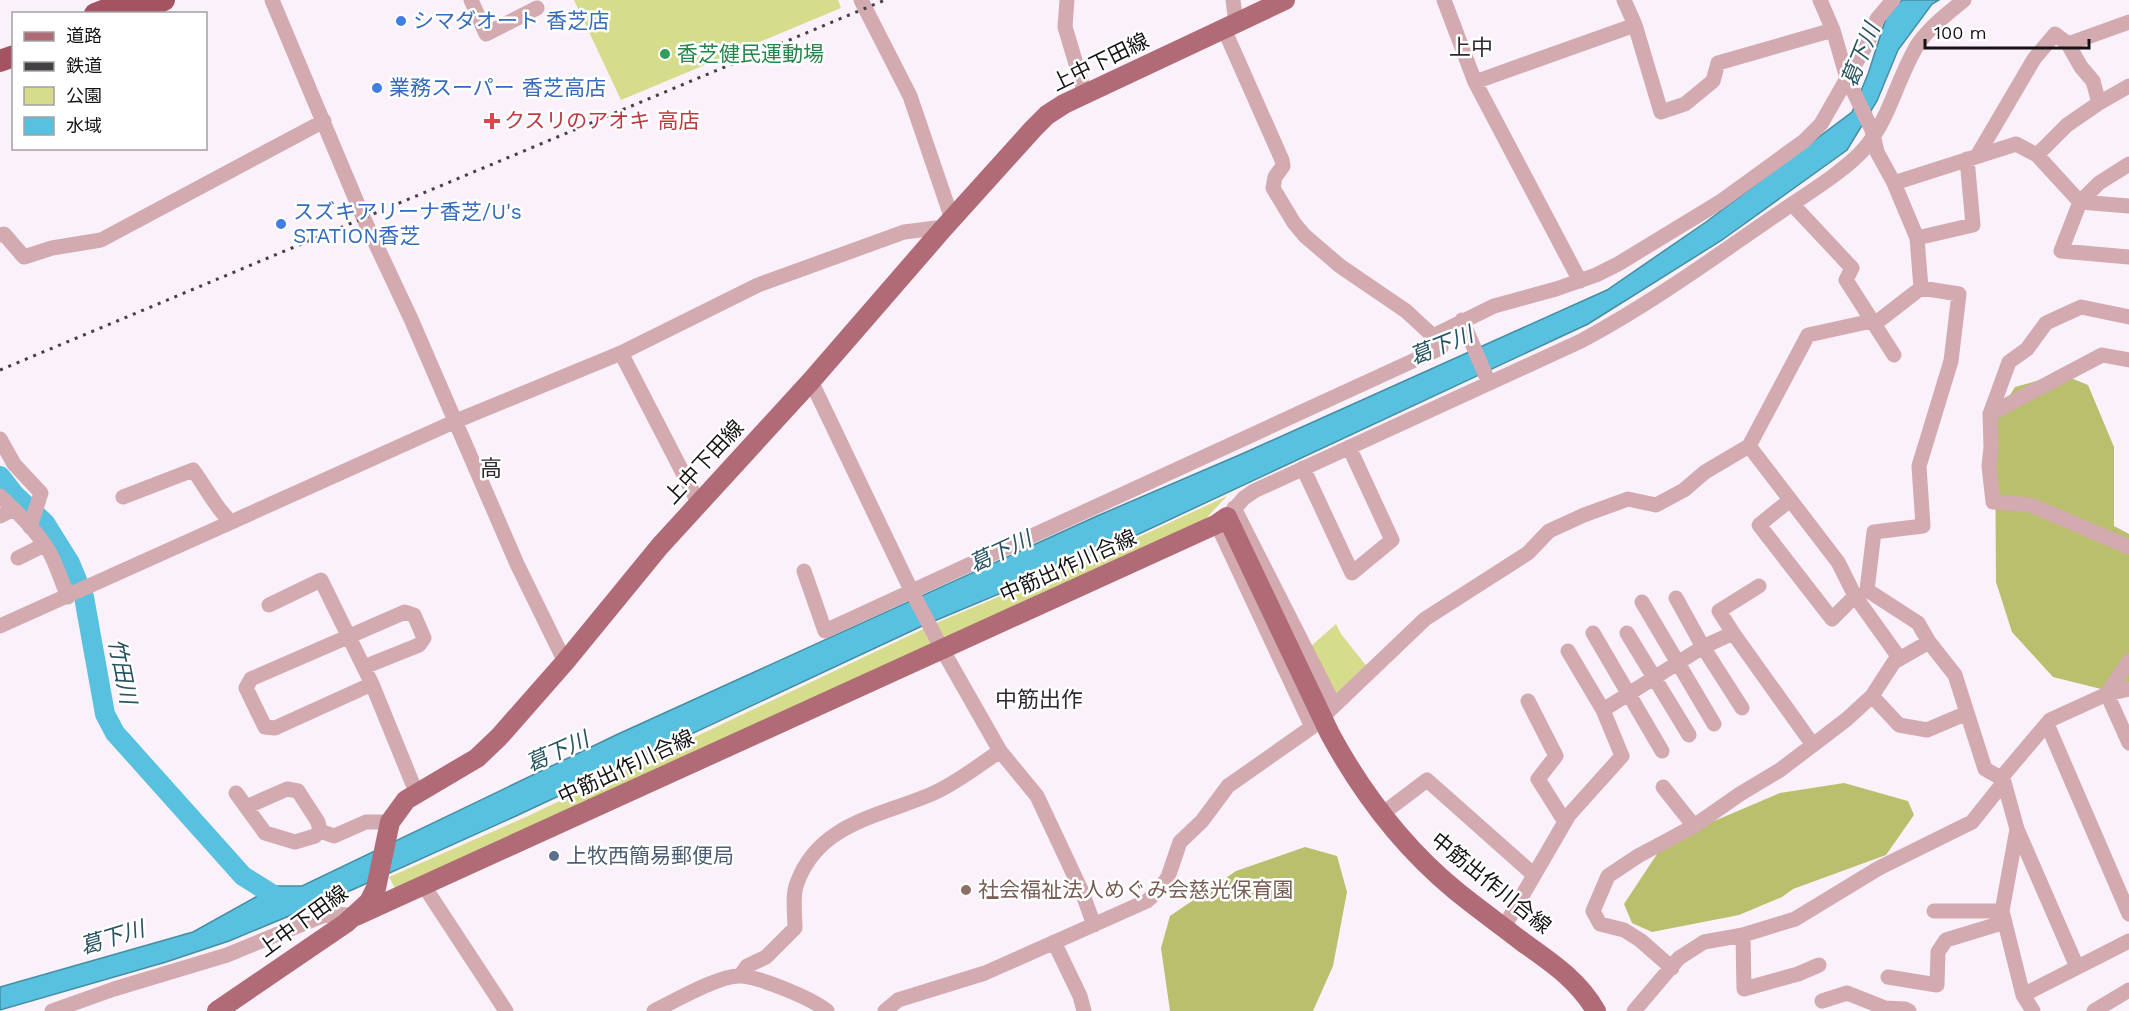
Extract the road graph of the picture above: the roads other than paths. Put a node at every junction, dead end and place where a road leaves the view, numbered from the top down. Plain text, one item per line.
1 (131, 0) edge
2 (164, 0) edge
3 (272, 0) edge
4 (471, 0) edge
5 (861, 0) edge
6 (1067, 0) edge
7 (1233, 0) edge
8 (1286, 0) edge
9 (1444, 0) edge
10 (1624, 0) edge
11 (1820, 0) edge
12 (1893, 0) edge
13 (1964, 0) edge
14 (537, 8) dead end
15 (100, 12) edge
16 (133, 12) edge
17 (2129, 22) edge
18 (1635, 25) junction
19 (1230, 26) junction
20 (1833, 30) junction
21 (2068, 44) junction
22 (1847, 78) junction
23 (1475, 82) junction
24 (2129, 86) edge
25 (1085, 94) junction
26 (2099, 102) junction
27 (324, 120) junction
28 (1873, 134) junction
29 (2037, 155) junction
30 (1972, 158) junction
31 (2129, 164) edge
32 (1894, 183) junction
33 (2080, 202) junction
34 (1792, 204) junction
35 (2129, 206) edge
36 (946, 225) junction
37 (0, 235) edge
38 (1917, 238) junction
39 (2129, 257) edge
40 (1580, 281) junction
41 (1921, 288) junction
42 (2129, 317) edge
43 (1462, 320) junction
44 (1872, 321) junction
45 (1433, 336) junction
46 (621, 353) junction
47 (1894, 355) dead end
48 (2129, 360) edge
49 (1488, 380) junction
50 (811, 381) junction
51 (1990, 414) junction
52 (456, 421) junction
53 (0, 439) edge
54 (1749, 446) junction
55 (1349, 447) junction
56 (1303, 468) junction
57 (0, 496) edge
58 (123, 497) dead end
59 (1790, 500) junction
60 (699, 504) junction
61 (7, 513) edge
62 (1226, 517) junction
63 (230, 521) junction
64 (31, 524) junction
65 (45, 544) junction
66 (2129, 547) edge
67 (18, 558) dead end
68 (804, 571) dead end
69 (1759, 586) dead end
70 (912, 594) junction
71 (69, 596) junction
72 (1855, 596) junction
73 (1676, 598) dead end
74 (1642, 602) dead end
75 (269, 605) dead end
76 (0, 626) edge
77 (1593, 633) dead end
78 (1627, 633) dead end
79 (1733, 633) junction
80 (349, 636) junction
81 (938, 641) junction
82 (1929, 642) junction
83 (1702, 647) junction
84 (1568, 651) dead end
85 (1900, 659) junction
86 (564, 662) junction
87 (1678, 662) junction
88 (2129, 662) edge
89 (364, 667) junction
90 (1653, 678) junction
91 (372, 684) junction
92 (2129, 689) edge
93 (1627, 694) junction
94 (2107, 694) junction
95 (1872, 696) junction
96 (1528, 701) dead end
97 (1334, 705) junction
98 (1742, 708) dead end
99 (1603, 710) junction
100 (1967, 713) junction
101 (1714, 724) dead end
102 (2047, 724) junction
103 (1312, 727) junction
104 (1689, 735) dead end
105 (2129, 742) edge
106 (1813, 745) junction
107 (1000, 751) junction
108 (1662, 751) dead end
109 (2003, 780) junction
110 (1663, 787) dead end
111 (416, 792) junction
112 (236, 793) dead end
113 (246, 807) junction
114 (1382, 813) junction
115 (1565, 822) junction
116 (1694, 826) junction
117 (2017, 828) junction
118 (320, 831) junction
119 (388, 831) junction
120 (1534, 875) junction
121 (424, 886) junction
122 (1934, 911) dead end
123 (2129, 914) edge
124 (356, 916) junction
125 (2003, 917) junction
126 (1094, 926) junction
127 (1504, 927) junction
128 (1743, 935) junction
129 (2129, 941) edge
130 (1054, 942) junction
131 (1819, 965) dead end
132 (2077, 967) junction
133 (1672, 968) junction
134 (740, 976) junction
135 (1888, 977) dead end
136 (2129, 990) edge
137 (2023, 995) junction
138 (1822, 1001) dead end
139 (52, 1011) edge
140 (217, 1011) edge
141 (506, 1011) edge
142 (654, 1011) edge
143 (827, 1011) edge
144 (885, 1011) edge
145 (1084, 1011) edge
146 (1596, 1011) edge
147 (1634, 1011) edge
148 (1909, 1011) edge
149 (2033, 1011) edge
150 (2094, 1011) edge

1 - 15 highway
2 - 16 highway
3 - 27 street
4 - 14 street
5 - 36 street
6 - 25 street
7 - 19 street
8 - 19 main road, 上中下田線
9 - 23 street
10 - 18 street
11 - 20 street
12 - 22 street
13 - 28 street
17 - 21 street
18 - 20 street
18 - 23 street
19 - 25 main road, 上中下田線
19 - 45 street
20 - 22 street
21 - 26 street
21 - 30 street
22 - 28 street
22 - 40 street
23 - 40 street
24 - 26 street
25 - 36 main road, 上中下田線
26 - 29 street
27 - 37 street
27 - 52 street
28 - 32 street
28 - 34 street
29 - 30 street
29 - 33 street
30 - 32 street
30 - 38 street
31 - 33 street
32 - 38 street
33 - 35 street
33 - 39 street
34 - 44 street
34 - 49 street
36 - 46 street
36 - 50 main road, 上中下田線
38 - 41 street
40 - 43 street
41 - 44 street
41 - 82 street
42 - 51 street
43 - 45 street
43 - 49 street
44 - 47 street
44 - 54 street
45 - 70 street
46 - 52 street
46 - 60 street
48 - 51 street
49 - 55 street
50 - 60 main road, 上中下田線
50 - 70 street
51 - 66 street
52 - 63 street
52 - 86 street
53 - 64 street
54 - 59 street
54 - 97 street
55 - 56 street
55 - 56 street
56 - 62 street
57 - 61 street
58 - 63 street
59 - 72 street
59 - 72 street
60 - 86 main road, 上中下田線
61 - 64 street
62 - 81 main road, 中筋出作川合線
62 - 97 street
62 - 103 street
62 - 114 main road, 中筋出作川合線
63 - 71 street
64 - 65 street
65 - 67 street
65 - 71 street
68 - 70 street
69 - 79 street
70 - 81 street
71 - 76 street
72 - 85 street
73 - 83 street
74 - 87 street
75 - 80 street
77 - 93 street
78 - 90 street
79 - 83 street
79 - 106 street
80 - 89 street
80 - 89 street
80 - 91 street
81 - 107 street
81 - 121 main road, 中筋出作川合線
82 - 85 street
82 - 100 street
83 - 87 street
83 - 98 street
84 - 99 street
85 - 95 street
86 - 111 main road, 上中下田線
87 - 90 street
87 - 101 street
88 - 94 street
89 - 91 street
90 - 93 street
90 - 104 street
91 - 111 street
92 - 94 street
93 - 99 street
93 - 108 street
94 - 102 street
94 - 105 street
95 - 100 street
95 - 106 street
96 - 115 street
97 - 103 street
99 - 115 street
100 - 109 street
102 - 109 street
102 - 123 street
103 - 126 street
106 - 116 street
107 - 126 street
107 - 134 street
109 - 117 street
109 - 128 street
110 - 116 street
111 - 119 main road, 上中下田線
112 - 113 street
113 - 118 street
113 - 118 street
114 - 120 street
114 - 127 main road, 中筋出作川合線
115 - 120 street
116 - 133 street
117 - 125 street
117 - 132 street
118 - 119 street
119 - 124 main road, 上中下田線
120 - 127 street
121 - 124 main road, 中筋出作川合線
121 - 141 street
122 - 125 street
124 - 139 street
124 - 140 main road, 上中下田線
125 - 135 street
125 - 137 street
126 - 130 street
127 - 146 main road, 中筋出作川合線
128 - 131 street
128 - 133 street
129 - 132 street
130 - 144 street
130 - 145 street
132 - 137 street
133 - 147 street
134 - 142 street
134 - 143 street
136 - 150 street
137 - 149 street
138 - 148 street

